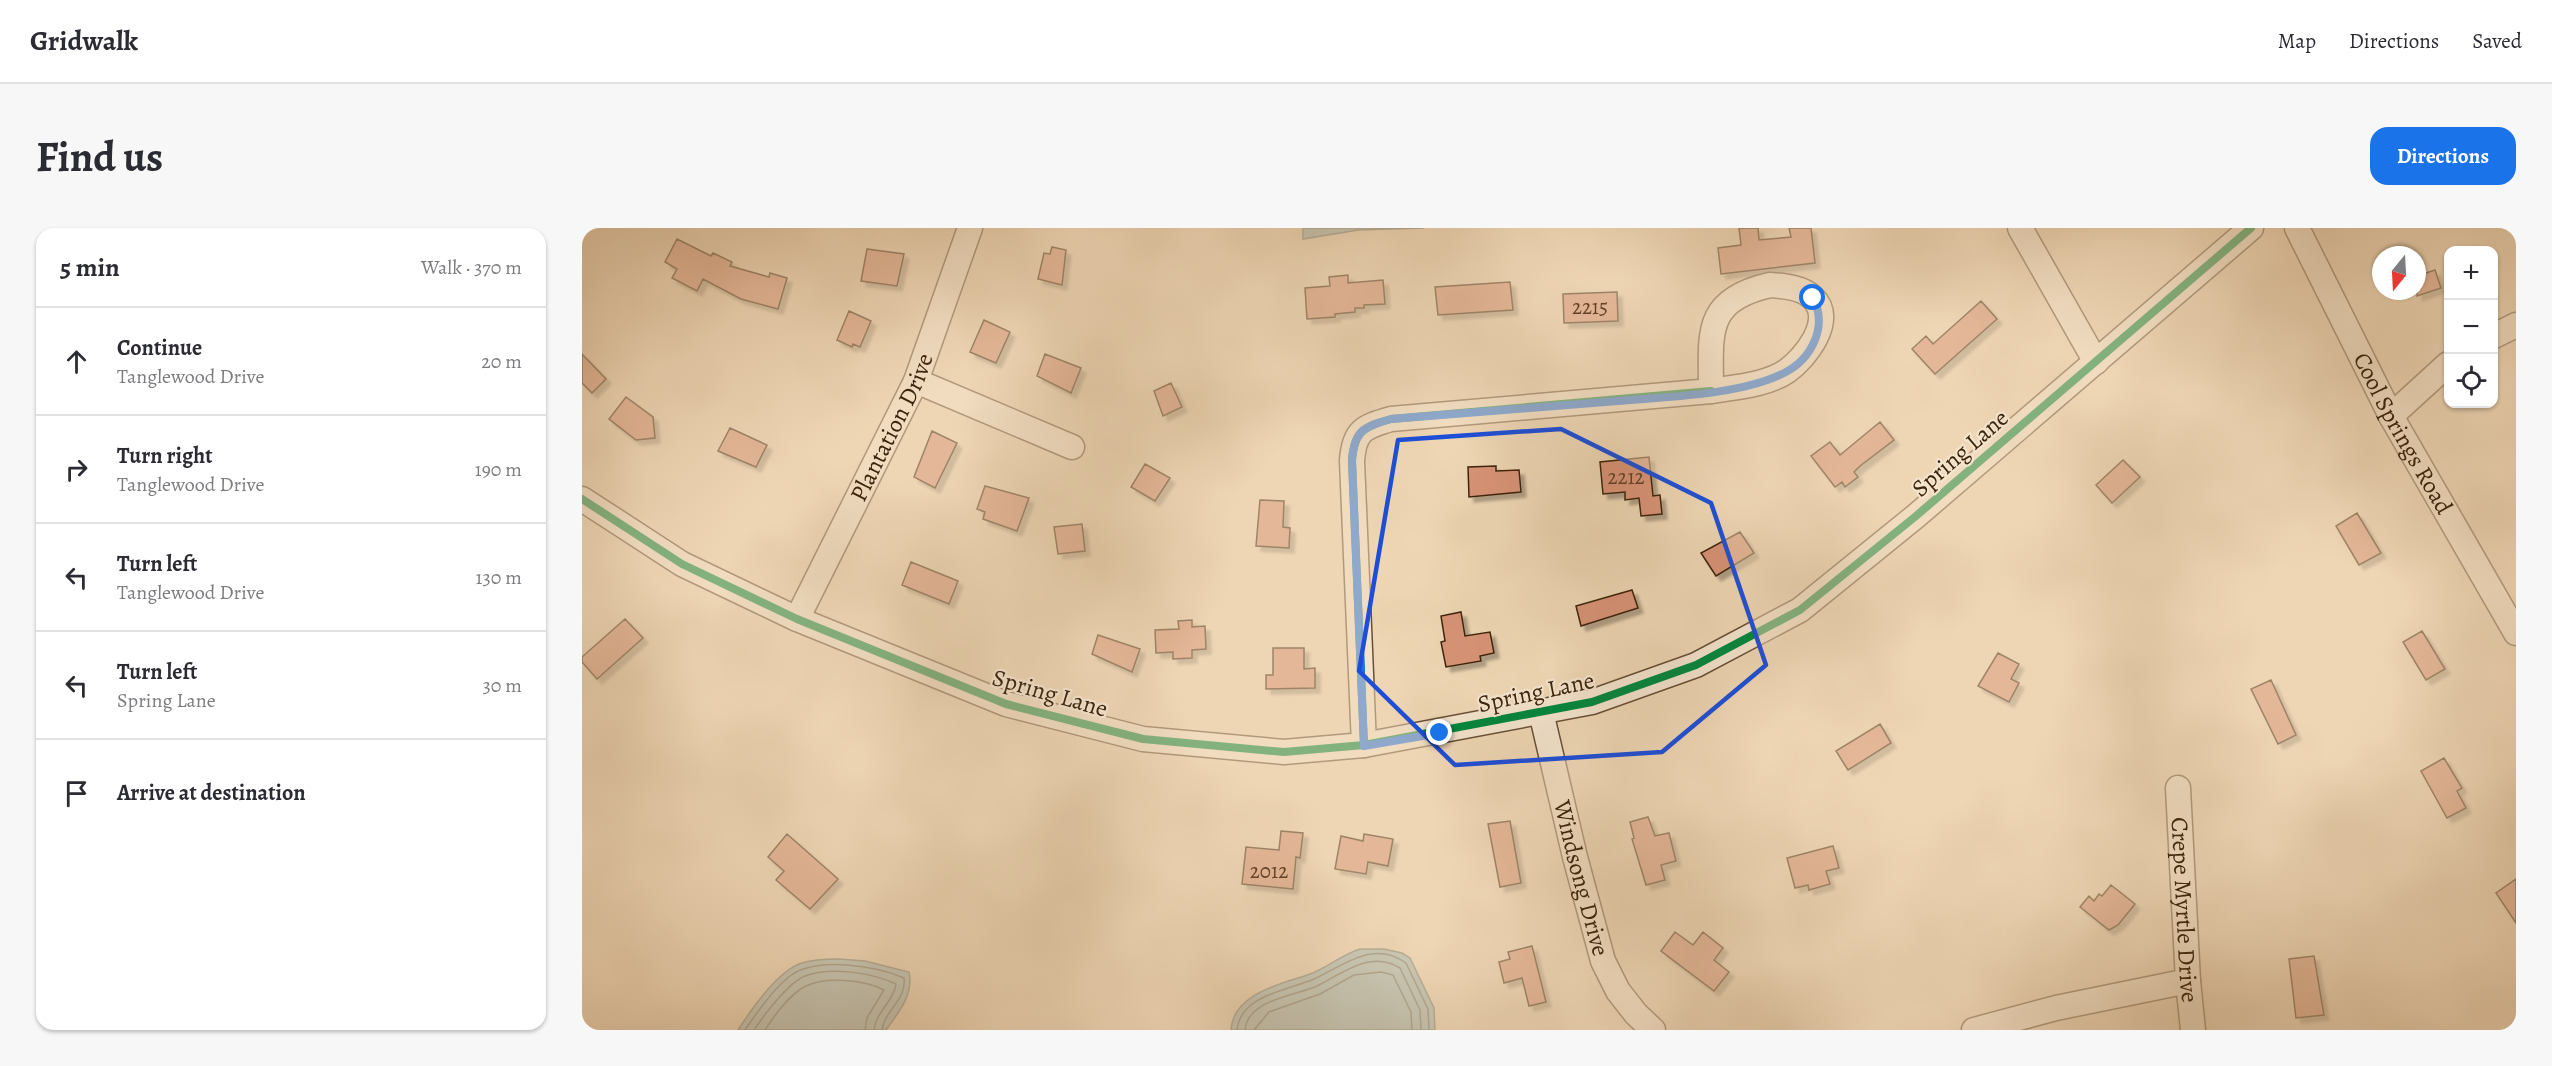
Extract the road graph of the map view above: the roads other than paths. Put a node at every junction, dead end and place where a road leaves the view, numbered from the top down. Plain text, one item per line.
1 (970, 228) edge
2 (2020, 228) edge
3 (2251, 228) edge
4 (2297, 228) edge
5 (2516, 325) edge
6 (2498, 334) edge
7 (2096, 362) junction
8 (2444, 368) edge
9 (916, 381) junction
10 (1712, 391) junction
11 (2391, 416) junction
12 (1072, 447) dead end
13 (584, 504) edge
14 (797, 619) junction
15 (2516, 633) edge
16 (1541, 712) junction
17 (1364, 746) junction
18 (2178, 788) dead end
19 (2188, 981) junction
20 (1653, 1030) edge
21 (1974, 1030) edge
22 (2193, 1030) edge

1 - 9 street, Plantation Drive
2 - 7 street
3 - 7 street, Spring Lane
4 - 11 street, Cool Springs Road
5 - 6 street
7 - 16 street, Spring Lane
8 - 11 street
9 - 12 street
9 - 14 street, Plantation Drive
10 - 10 street
10 - 17 street
11 - 15 street, Cool Springs Road
13 - 14 street, Spring Lane
14 - 17 street, Spring Lane
16 - 17 street, Spring Lane
16 - 20 street, Windsong Drive
18 - 19 street, Crepe Myrtle Drive
19 - 21 street
19 - 22 street, Crepe Myrtle Drive

